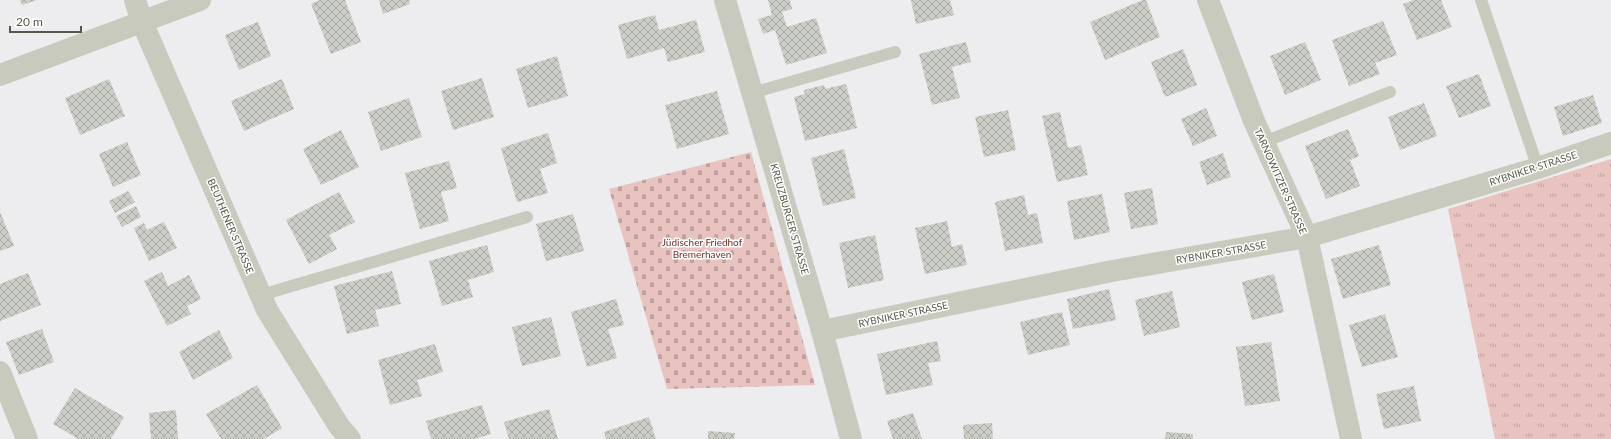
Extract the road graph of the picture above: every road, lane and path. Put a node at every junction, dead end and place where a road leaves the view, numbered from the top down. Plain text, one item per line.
1 (135, 0) edge
2 (200, 0) edge
3 (725, 0) edge
4 (1208, 0) edge
5 (1481, 0) edge
6 (142, 22) junction
7 (895, 52) dead end
8 (0, 75) edge
9 (1390, 92) dead end
10 (752, 93) junction
11 (1264, 142) junction
12 (1611, 143) edge
13 (1538, 168) junction
14 (526, 217) dead end
15 (1307, 237) junction
16 (260, 295) junction
17 (822, 330) junction
18 (0, 372) edge
19 (28, 439) edge
20 (350, 439) edge
21 (851, 439) edge
22 (1351, 439) edge

1 - 6 street, BEUTHENER STRASSE
2 - 6 street
3 - 10 street, KREUZBURGER STRASSE
4 - 11 street, TARNOWITZER STRASSE
5 - 13 lane
6 - 8 street
6 - 16 street, BEUTHENER STRASSE
7 - 10 lane
9 - 11 lane
10 - 17 street, KREUZBURGER STRASSE
11 - 15 street, TARNOWITZER STRASSE
12 - 13 street, RYBNIKER STRASSE
13 - 15 street, RYBNIKER STRASSE
14 - 16 lane
15 - 17 street, RYBNIKER STRASSE
15 - 22 street, TARNOWITZER STRASSE
16 - 20 street, BEUTHENER STRASSE
17 - 21 street, KREUZBURGER STRASSE
18 - 19 street

